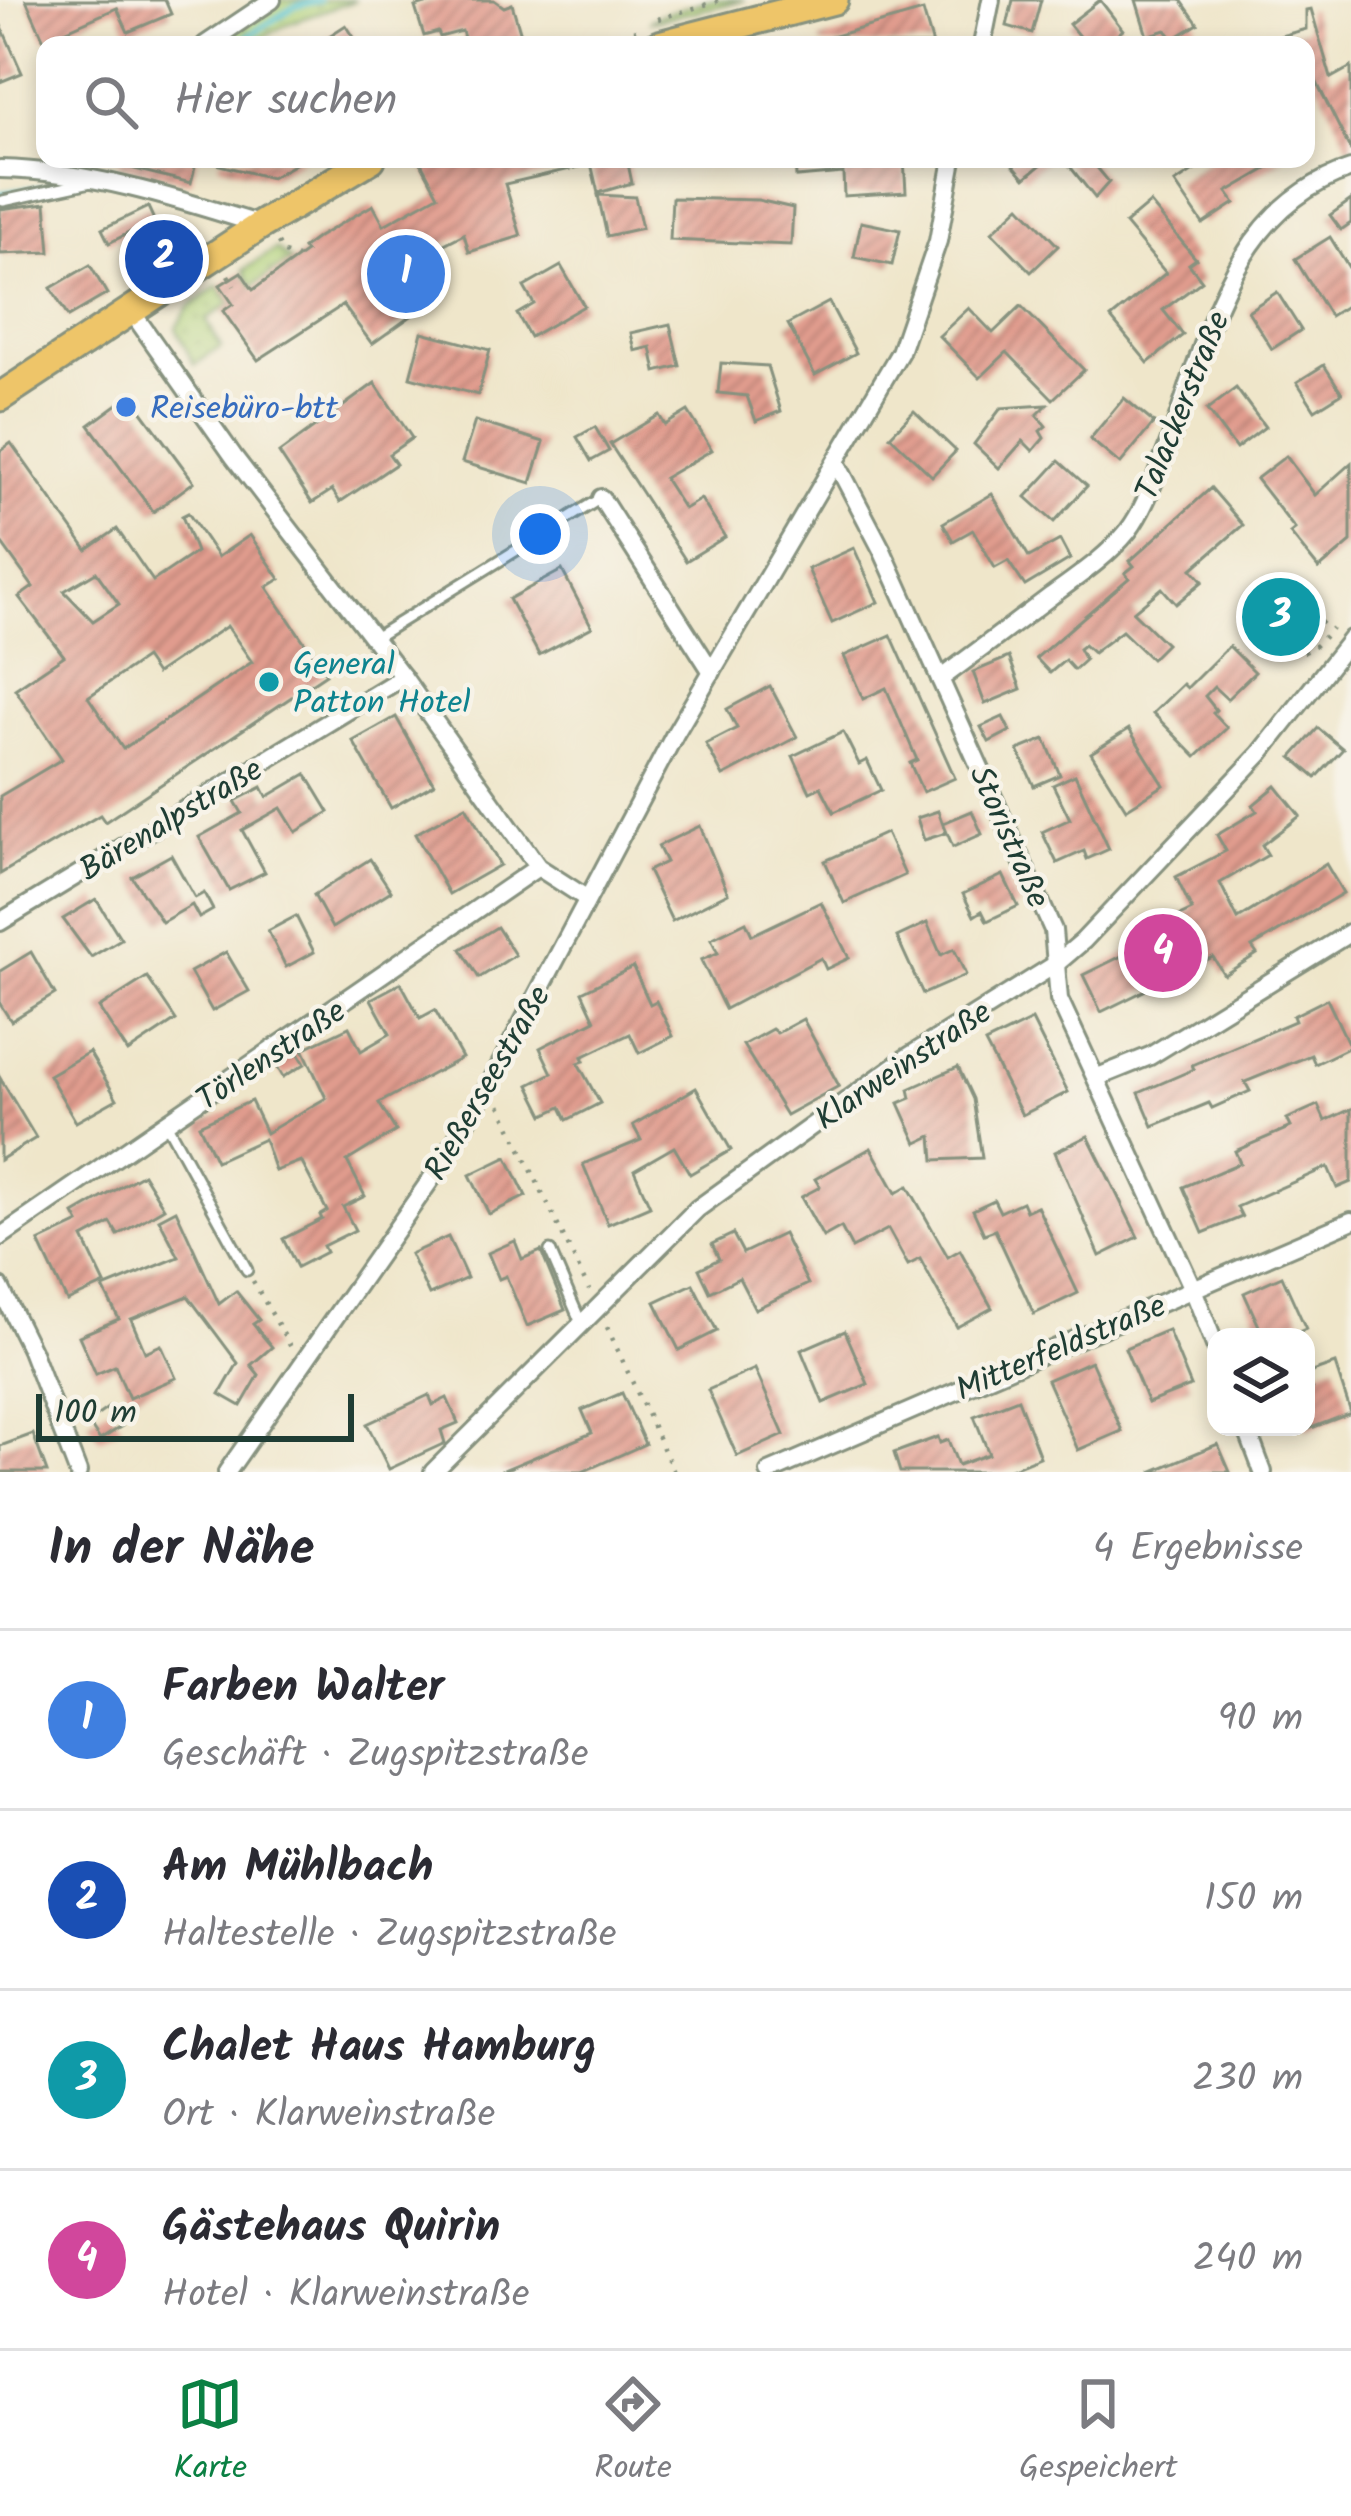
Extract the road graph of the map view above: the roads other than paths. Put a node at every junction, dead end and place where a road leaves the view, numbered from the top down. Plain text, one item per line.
1 (272, 0) edge
2 (834, 0) edge
3 (991, 0) edge
4 (218, 36) edge
5 (694, 36) edge
6 (984, 36) edge
7 (36, 167) edge
8 (53, 168) edge
9 (358, 168) edge
10 (951, 168) edge
11 (0, 169) edge
12 (1351, 169) edge
13 (93, 180) junction
14 (3, 201) edge
15 (270, 236) junction
16 (133, 312) junction
17 (0, 397) edge
18 (837, 464) junction
19 (601, 498) joint
20 (1351, 639) edge
21 (371, 640) junction
22 (712, 672) junction
23 (403, 677) junction
24 (940, 679) junction
25 (538, 867) junction
26 (586, 898) junction
27 (0, 922) edge
28 (1351, 932) edge
29 (1056, 964) junction
30 (1098, 1078) junction
31 (167, 1125) junction
32 (1351, 1220) edge
33 (0, 1238) edge
34 (550, 1251) dead end
35 (247, 1270) road end
36 (0, 1287) edge
37 (1193, 1288) junction
38 (581, 1323) junction
39 (1208, 1328) edge
40 (1249, 1436) edge
41 (78, 1472) edge
42 (227, 1472) edge
43 (433, 1472) edge
44 (769, 1472) edge
45 (1263, 1472) edge

1 - 4 street
2 - 5 main road
3 - 6 street
7 - 11 street
8 - 13 street
9 - 15 main road
10 - 18 street, Rießerseestraße
12 - 24 street, Talackerstraße
13 - 14 lane
13 - 15 street
15 - 16 main road
16 - 17 main road
16 - 21 street
18 - 22 street, Rießerseestraße
18 - 24 street, Storistraße
19 - 21 lane
19 - 22 street
20 - 29 street, Klarweinstraße
21 - 23 street
22 - 26 street, Rießerseestraße
23 - 25 street
23 - 27 street, Bärenalpstraße
24 - 29 street, Storistraße
25 - 26 street
25 - 31 street, Törlenstraße
26 - 42 street, Rießerseestraße
28 - 30 street
29 - 30 street, Storistraße
29 - 38 street, Klarweinstraße
30 - 37 street, Storistraße
31 - 33 street, Törlenstraße
31 - 35 lane
32 - 37 street, Mitterfeldstraße
34 - 38 lane
36 - 41 street
37 - 39 street, Storistraße
37 - 44 street, Mitterfeldstraße
38 - 43 street, Klarweinstraße
40 - 45 street

